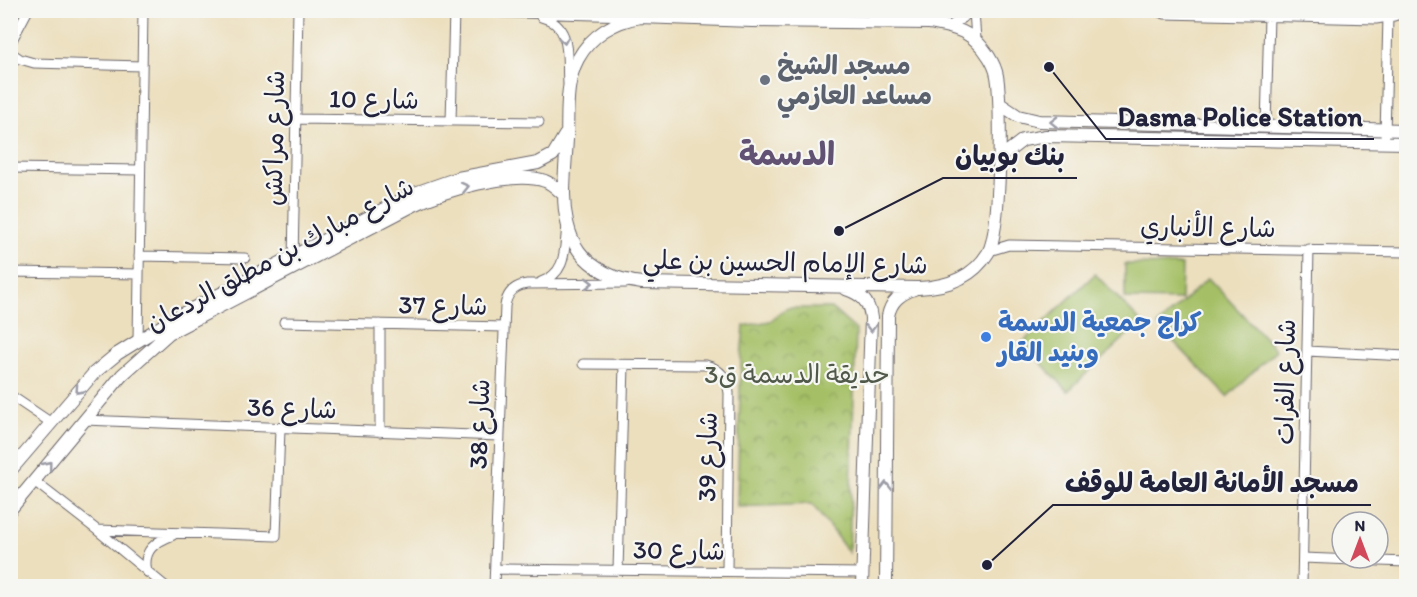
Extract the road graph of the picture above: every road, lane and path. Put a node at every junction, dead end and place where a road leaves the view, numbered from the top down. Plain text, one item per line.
1 (28, 10) edge
2 (142, 10) edge
3 (298, 10) edge
4 (406, 10) edge
5 (698, 10) edge
6 (972, 10) edge
7 (1154, 10) edge
8 (454, 11) edge
9 (524, 12) junction
10 (1407, 12) edge
11 (649, 15) edge
12 (1269, 16) junction
13 (1388, 17) junction
14 (711, 19) junction
15 (948, 27) junction
16 (976, 40) junction
17 (10, 44) edge
18 (10, 52) edge
19 (142, 66) junction
20 (568, 94) junction
21 (1000, 104) junction
22 (296, 119) junction
23 (451, 121) junction
24 (539, 122) dead end
25 (1266, 126) junction
26 (1385, 129) junction
27 (1407, 130) edge
28 (567, 132) junction
29 (1384, 143) junction
30 (1407, 143) edge
31 (998, 159) junction
32 (10, 168) edge
33 (140, 170) junction
34 (564, 195) junction
35 (568, 220) junction
36 (995, 229) junction
37 (1009, 244) junction
38 (1309, 249) junction
39 (989, 251) junction
40 (1407, 252) edge
41 (139, 256) junction
42 (245, 258) dead end
43 (294, 262) junction
44 (10, 272) edge
45 (139, 274) junction
46 (536, 283) junction
47 (642, 283) junction
48 (839, 287) junction
49 (918, 288) junction
50 (284, 322) dead end
51 (380, 324) junction
52 (504, 327) junction
53 (138, 341) junction
54 (1307, 351) junction
55 (1407, 356) edge
56 (108, 361) junction
57 (583, 364) dead end
58 (624, 364) junction
59 (122, 375) junction
60 (10, 395) edge
61 (84, 420) junction
62 (50, 422) junction
63 (280, 429) junction
64 (380, 432) junction
65 (499, 436) junction
66 (13, 463) edge
67 (34, 481) junction
68 (10, 510) edge
69 (864, 523) junction
70 (886, 524) junction
71 (97, 530) junction
72 (178, 534) junction
73 (1303, 558) junction
74 (1407, 562) edge
75 (495, 569) junction
76 (618, 570) junction
77 (726, 571) junction
78 (147, 572) junction
79 (862, 573) junction
80 (165, 586) edge
81 (494, 586) edge
82 (862, 586) edge
83 (886, 586) edge
84 (1302, 586) edge

1 - 17 street
2 - 19 street
3 - 22 street, شارع مراكش
4 - 8 street
5 - 14 street
6 - 15 street
6 - 16 street
7 - 12 street
8 - 9 street
8 - 23 street, شارع 10
9 - 11 street
9 -> 20 street
10 - 13 street
11 - 14 street, شارع الإمام الحسين بن علي
11 - 20 street, شارع الإمام الحسين بن علي
12 - 13 street
12 - 25 street
13 - 26 street
14 - 15 street, شارع الإمام الحسين بن علي
15 - 16 street, شارع الإمام الحسين بن علي
16 - 21 street, شارع الإمام الحسين بن علي
18 - 19 street
19 - 33 street
20 - 28 street, شارع الإمام الحسين بن علي
25 -> 21 street
21 - 31 street, شارع الإمام الحسين بن علي
22 - 23 street, شارع 10
22 - 43 street, شارع مراكش
23 - 24 street, شارع 10
25 - 26 street
26 - 27 street
26 - 29 street
28 - 34 street, شارع الإمام الحسين بن علي
28 - 43 street, شارع مبارك بن مطلق الردعان
29 - 30 street
29 - 31 street
31 - 36 street, شارع الإمام الحسين بن علي
32 - 33 street
33 - 41 street
34 - 35 street, شارع الإمام الحسين بن علي
43 -> 34 street, شارع مبارك بن مطلق الردعان
35 - 46 street, شارع 38
35 - 47 street, شارع الإمام الحسين بن علي
36 - 37 street
36 - 39 street, شارع الإمام الحسين بن علي
37 - 38 street, شارع الأنباري
37 - 39 street, شارع الأنباري
38 - 40 street, شارع الأنباري
38 - 54 street, شارع الفرات
39 - 49 street, شارع الإمام الحسين بن علي
41 - 42 street
41 - 45 street
43 - 53 street, شارع مبارك بن مطلق الردعان
43 - 59 street, شارع مبارك بن مطلق الردعان
44 - 45 street
45 - 53 street
46 -> 47 street, شارع 38
46 - 52 street, شارع 38
47 - 48 street, شارع الإمام الحسين بن علي
48 - 49 street, شارع الإمام الحسين بن علي
48 -> 69 street
70 -> 49 street
50 - 51 street, شارع 37
51 - 52 street, شارع 37
51 - 64 street, شارع 37
52 - 65 street, شارع 38
53 - 56 street, شارع مبارك بن مطلق الردعان
54 - 55 street
54 - 73 street, شارع الفرات
56 - 59 street
56 -> 62 street, شارع مبارك بن مطلق الردعان
57 - 58 street, شارع 39
58 - 76 street
58 - 77 street, شارع 39
59 - 61 street, شارع مبارك بن مطلق الردعان
60 - 62 street
61 - 63 street, شارع 36
67 -> 61 street, شارع مبارك بن مطلق الردعان
62 - 66 street, شارع مبارك بن مطلق الردعان
63 - 64 street, شارع 36
63 - 72 street
64 - 65 street, شارع 36
65 - 75 street, شارع 38
67 - 68 street, شارع مبارك بن مطلق الردعان
67 - 71 street
69 - 70 street
69 - 79 street
70 - 83 street
71 - 72 street
71 - 78 street
72 - 78 street
73 - 74 street
73 - 84 street, شارع الفرات
75 - 76 street, شارع 30
75 - 81 street, شارع 38
76 - 77 street, شارع 30
77 - 79 street, شارع 30
78 - 80 street
79 - 82 street

